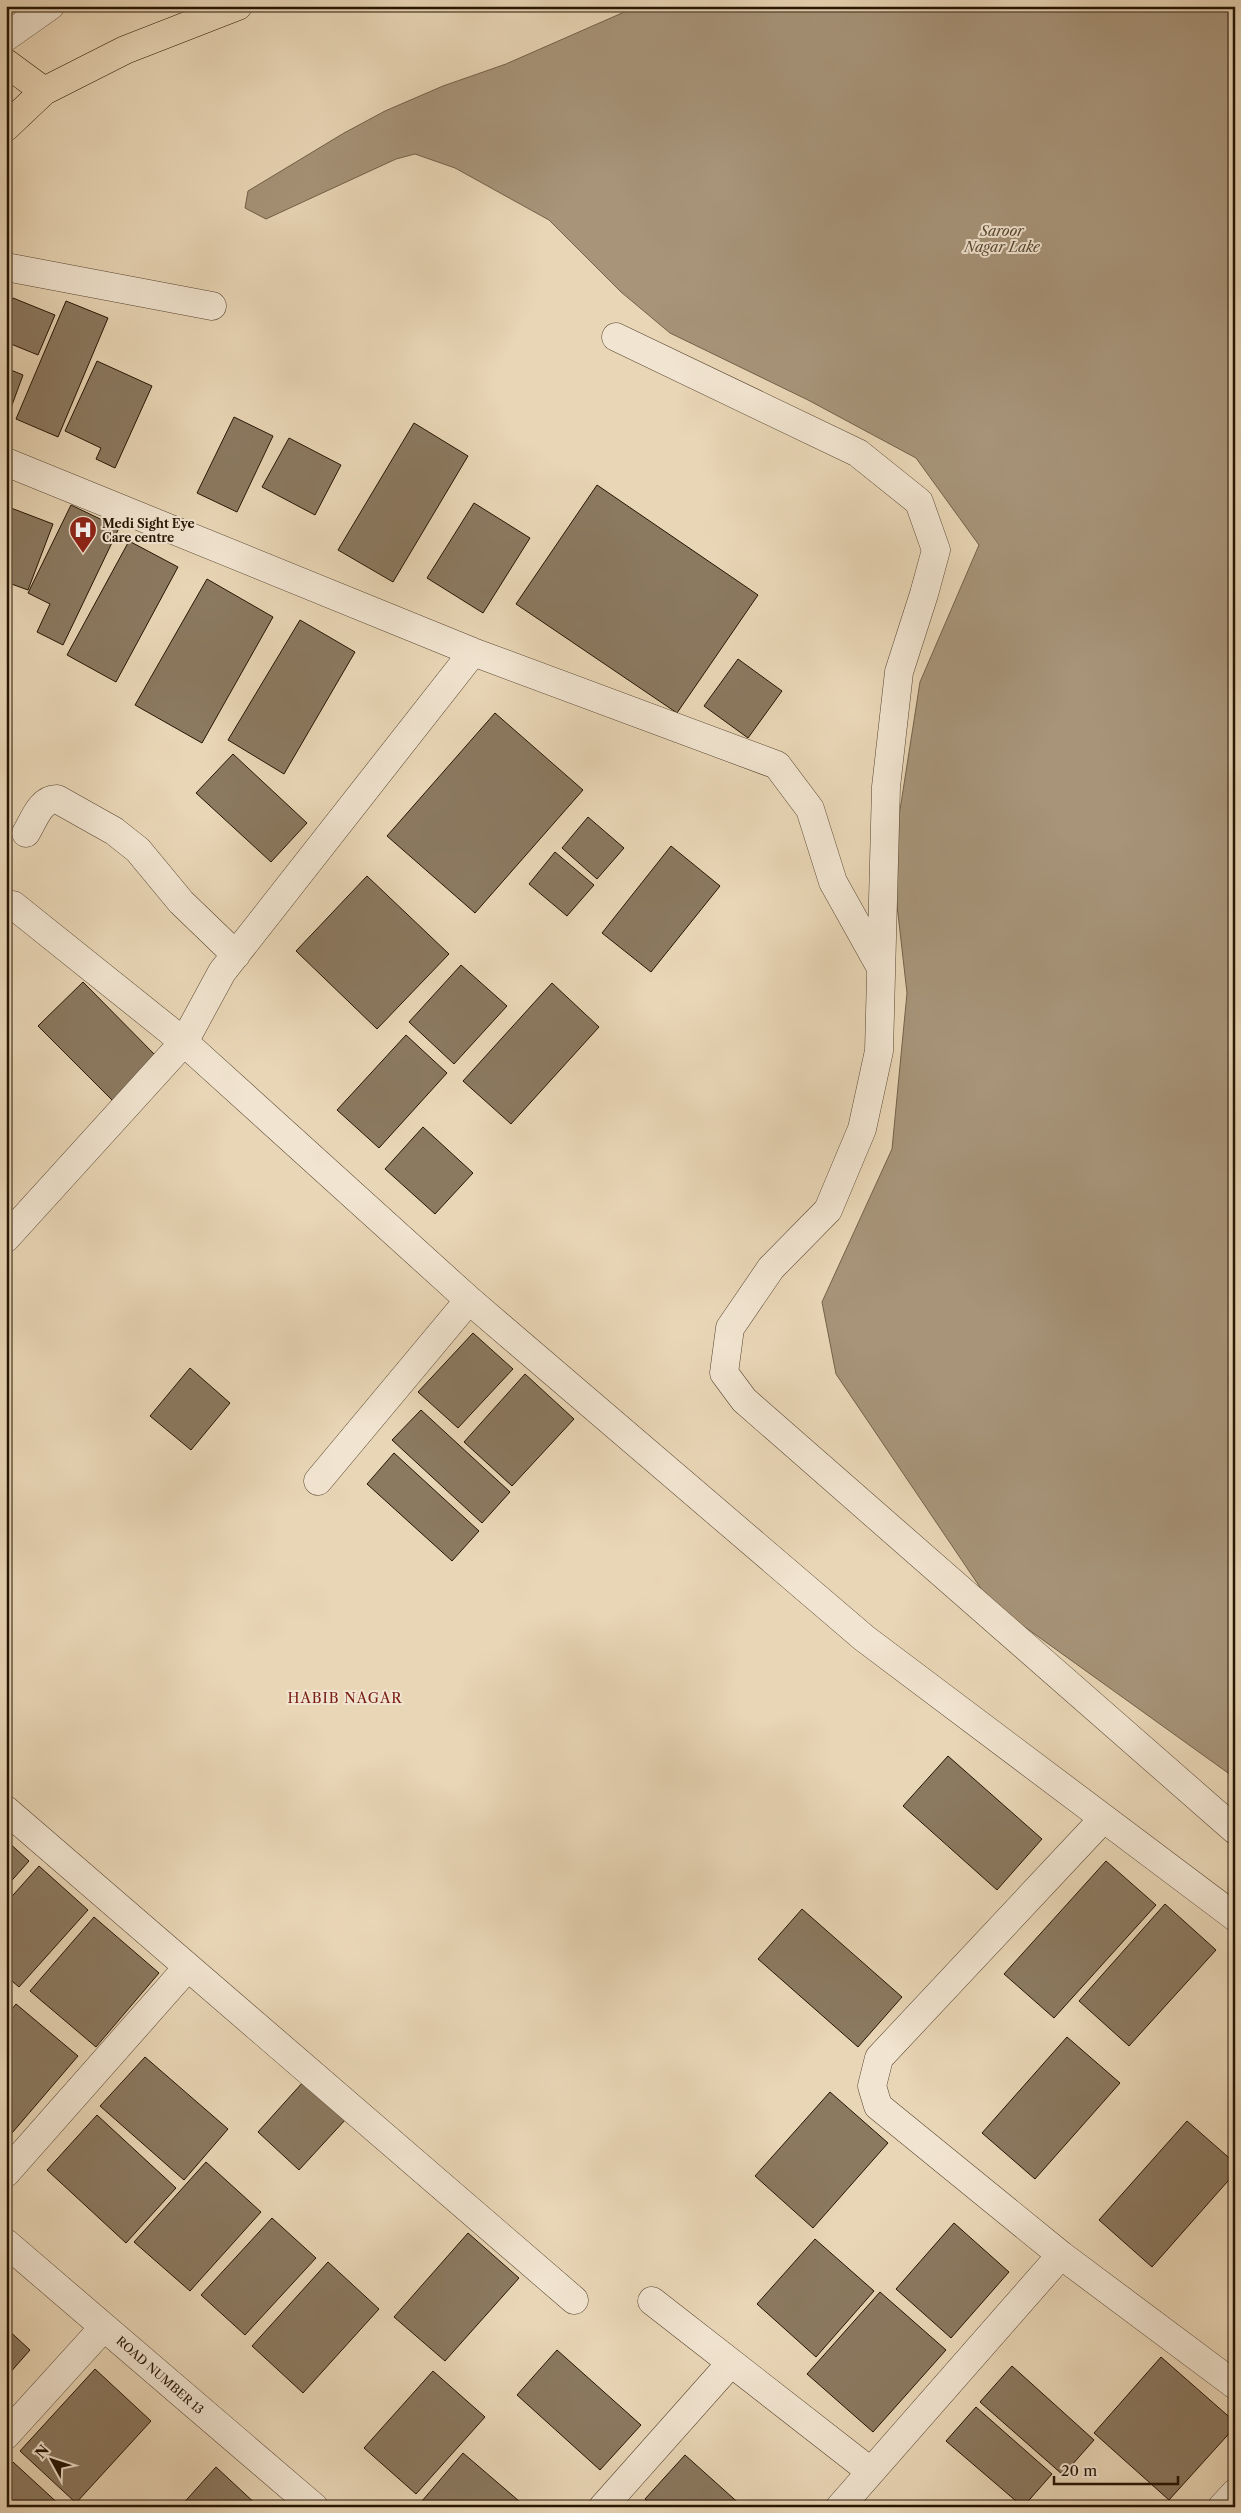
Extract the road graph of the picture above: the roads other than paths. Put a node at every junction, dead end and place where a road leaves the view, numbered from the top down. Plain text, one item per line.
1 (50, 6) edge
2 (238, 6) edge
3 (6, 38) edge
4 (6, 64) edge
5 (44, 91) junction
6 (6, 127) edge
7 (6, 267) edge
8 (212, 306) dead end
9 (616, 337) dead end
10 (6, 462) edge
11 (473, 652) junction
12 (26, 833) dead end
13 (13, 905) dead end
14 (236, 955) junction
15 (881, 968) junction
16 (184, 1042) junction
17 (6, 1238) edge
18 (469, 1300) junction
19 (318, 1481) dead end
20 (6, 1810) edge
21 (1103, 1819) junction
22 (1235, 1830) edge
23 (1235, 1917) edge
24 (187, 1968) junction
25 (6, 2173) edge
26 (6, 2243) edge
27 (1061, 2254) junction
28 (574, 2300) dead end
29 (652, 2301) dead end
30 (104, 2327) junction
31 (730, 2364) junction
32 (1235, 2385) edge
33 (6, 2435) edge
34 (870, 2471) junction
35 (1235, 2493) edge
36 (314, 2507) edge
37 (603, 2507) edge
38 (840, 2507) edge
39 (1222, 2507) edge

1 - 3 street
2 - 5 main road
4 - 5 main road
5 - 6 main road
7 - 8 street
9 - 15 street
10 - 11 street
11 - 14 street
11 - 15 street
12 - 14 street
13 - 16 street
14 - 16 street
15 - 22 street
16 - 17 street
16 - 18 street
18 - 19 street
18 - 21 street
20 - 24 street
21 - 23 street
21 - 27 street
24 - 25 street
24 - 28 street
26 - 30 street, ROAD NUMBER 13
27 - 32 street
27 - 34 street
29 - 31 street
30 - 33 street
30 - 36 street, ROAD NUMBER 13
31 - 34 street
31 - 37 street
34 - 38 street
35 - 39 street

